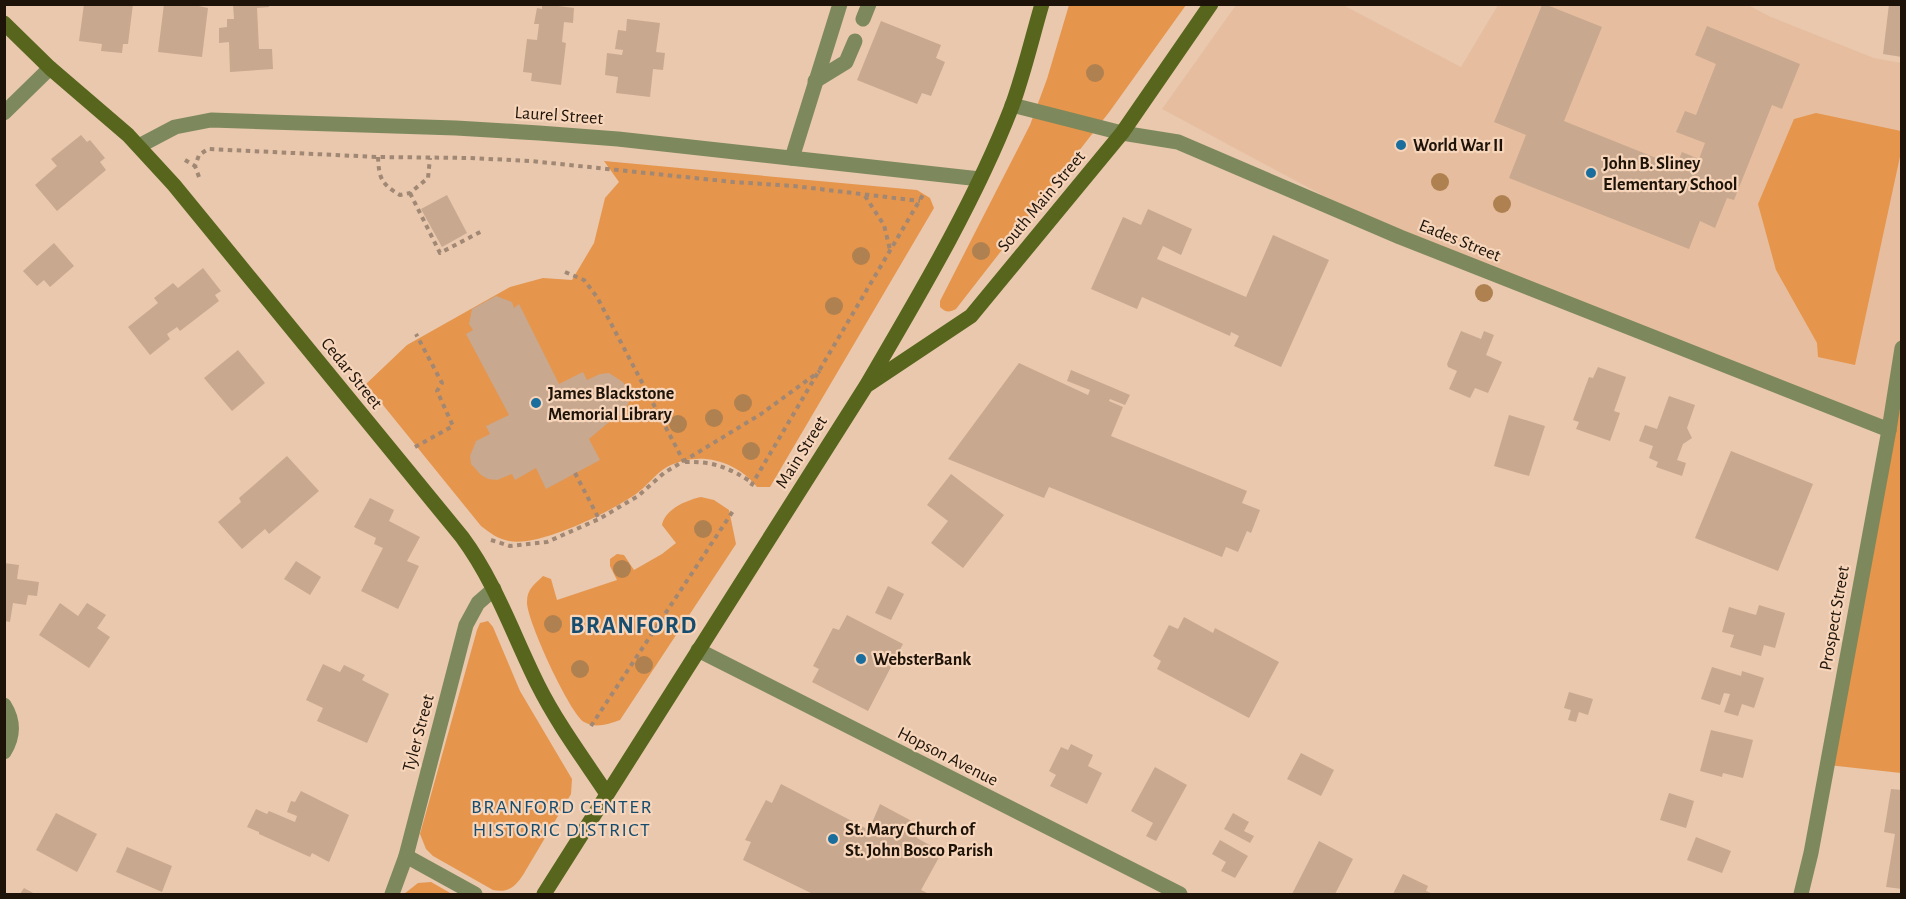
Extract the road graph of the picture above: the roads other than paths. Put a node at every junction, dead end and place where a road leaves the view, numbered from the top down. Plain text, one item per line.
1 (840, 4) edge
2 (1042, 4) edge
3 (1211, 4) edge
4 (4, 23) edge
5 (855, 40) dead end
6 (50, 68) junction
7 (815, 81) junction
8 (1012, 105) junction
9 (4, 113) edge
10 (1122, 133) junction
11 (139, 146) junction
12 (792, 158) junction
13 (980, 178) junction
14 (1902, 348) edge
15 (866, 386) junction
16 (1888, 430) junction
17 (494, 589) junction
18 (698, 650) junction
19 (4, 705) edge
20 (4, 752) edge
21 (607, 794) junction
22 (406, 856) junction
23 (392, 894) edge
24 (475, 894) edge
25 (544, 894) edge
26 (1180, 894) edge
27 (1800, 894) edge

1 - 7 street
2 - 8 street, Main Street
3 - 10 street, South Main Street
4 - 6 street, Cedar Street
5 - 7 street
6 - 9 street
6 - 11 street, Cedar Street
7 - 12 street
8 - 10 street, Eades Street
8 - 13 street, Main Street
10 - 15 street, South Main Street
10 - 16 street, Eades Street
11 - 12 street, Laurel Street
11 - 17 street, Cedar Street
12 - 13 street, Laurel Street
13 - 15 street, Main Street
14 - 16 street, Prospect Street
15 - 18 street, Main Street
16 - 27 street, Prospect Street
17 - 21 street, Cedar Street
17 - 22 street, Tyler Street
18 - 21 street, Main Street
18 - 26 street, Hopson Avenue
19 - 20 street
21 - 25 street, Main Street
22 - 23 street, Tyler Street
22 - 24 street

